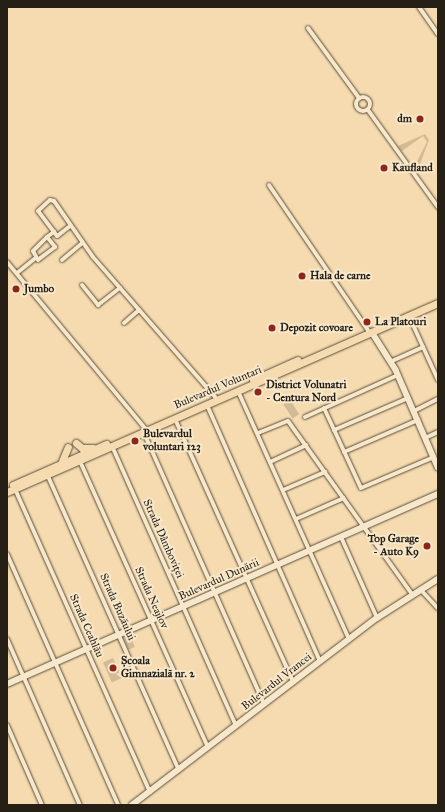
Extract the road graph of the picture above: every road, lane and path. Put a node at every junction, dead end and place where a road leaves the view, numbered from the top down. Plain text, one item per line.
1 (419, 7) edge
2 (308, 28) dead end
3 (438, 34) edge
4 (359, 98) junction
5 (368, 110) junction
6 (269, 185) dead end
7 (438, 207) edge
8 (70, 226) junction
9 (54, 232) junction
10 (48, 238) junction
11 (82, 243) junction
12 (34, 259) dead end
13 (62, 260) dead end
14 (7, 262) edge
15 (17, 273) junction
16 (82, 285) dead end
17 (120, 288) junction
18 (438, 304) edge
19 (139, 310) junction
20 (409, 316) junction
21 (124, 323) dead end
22 (370, 331) junction
23 (424, 348) junction
24 (392, 361) junction
25 (398, 375) junction
26 (438, 380) edge
27 (238, 391) junction
28 (215, 397) junction
29 (408, 398) junction
30 (438, 399) edge
31 (207, 405) junction
32 (324, 408) junction
33 (414, 411) junction
34 (305, 417) dead end
35 (175, 419) junction
36 (418, 420) junction
37 (144, 430) junction
38 (334, 430) junction
39 (438, 432) edge
40 (258, 433) junction
41 (425, 438) junction
42 (76, 443) dead end
43 (306, 445) junction
44 (112, 446) junction
45 (68, 447) dead end
46 (97, 447) junction
47 (344, 452) junction
48 (434, 457) junction
49 (79, 458) junction
50 (61, 462) junction
51 (270, 462) junction
52 (438, 467) edge
53 (326, 472) junction
54 (47, 474) junction
55 (7, 488) edge
56 (15, 489) junction
57 (283, 490) junction
58 (7, 492) edge
59 (438, 494) edge
60 (344, 498) junction
61 (296, 519) junction
62 (365, 526) junction
63 (341, 537) junction
64 (310, 552) junction
65 (7, 554) edge
66 (278, 565) junction
67 (247, 578) junction
68 (438, 579) edge
69 (420, 589) junction
70 (216, 592) junction
71 (412, 594) junction
72 (183, 606) junction
73 (438, 608) edge
74 (377, 618) junction
75 (152, 620) junction
76 (119, 635) junction
77 (7, 639) edge
78 (349, 639) junction
79 (86, 649) junction
80 (320, 661) junction
81 (55, 663) junction
82 (24, 677) junction
83 (293, 682) junction
84 (7, 684) edge
85 (264, 704) junction
86 (7, 725) edge
87 (236, 726) junction
88 (208, 747) junction
89 (179, 770) junction
90 (150, 792) junction
91 (42, 805) edge
92 (80, 805) edge
93 (118, 805) edge
94 (132, 805) edge

1 - 3 street
2 - 4 street
4 - 5 street
4 - 5 street
5 - 7 street
6 - 22 street
8 - 9 street
8 - 9 street
8 - 11 street
9 - 10 street
10 - 10 street
11 - 13 street
11 - 17 street
12 - 15 street
14 - 15 street
15 - 37 street
16 - 17 street
17 - 19 street
18 - 20 highway, Bulevardul Voluntari
18 - 22 highway, Bulevardul Voluntari
19 - 21 street
19 - 28 street
20 - 22 highway, Bulevardul Voluntari
20 - 23 street
22 - 24 street
22 - 27 highway, Bulevardul Voluntari
22 - 28 highway, Bulevardul Voluntari
23 - 24 street
23 - 26 street
24 - 25 street
25 - 29 street
25 - 32 street
27 - 31 highway, Bulevardul Voluntari
27 - 40 street
28 - 37 highway, Bulevardul Voluntari
29 - 33 street
29 - 38 street
30 - 33 street
31 - 35 highway, Bulevardul Voluntari
31 - 66 street
32 - 34 street
32 - 38 street
33 - 36 street
35 - 37 highway, Bulevardul Voluntari
35 - 67 street
36 - 41 street
36 - 47 street
37 - 44 highway, Bulevardul Voluntari
37 - 46 highway, Bulevardul Voluntari
37 - 70 street
38 - 47 street
39 - 41 street
40 - 43 street
40 - 51 street
41 - 48 street
42 - 46 highway
43 - 51 street
43 - 53 street
44 - 49 highway, Bulevardul Voluntari
44 - 72 street, Strada Dâmboviței
45 - 50 highway
46 - 49 highway, Bulevardul Voluntari
47 - 48 street
48 - 52 street
49 - 50 highway, Bulevardul Voluntari
49 - 54 highway, Bulevardul Voluntari
49 - 75 street, Strada Neajlov
50 - 55 highway, Bulevardul Voluntari
51 - 57 street
53 - 57 street
53 - 60 street
54 - 56 highway, Bulevardul Voluntari
54 - 76 street, Strada Buzăului
56 - 58 highway, Bulevardul Voluntari
56 - 79 street, Strada Ceahlău
57 - 61 street
59 - 62 street, Bulevardul Dunării
60 - 61 street
60 - 62 street
61 - 64 street
62 - 63 street, Bulevardul Dunării
62 - 71 street
63 - 64 street, Bulevardul Dunării
63 - 74 street
64 - 66 street, Bulevardul Dunării
64 - 78 street
65 - 81 street
66 - 67 street, Bulevardul Dunării
66 - 80 street
67 - 70 street, Bulevardul Dunării
67 - 83 street
68 - 69 street, Bulevardul Vrancei
69 - 71 street, Bulevardul Vrancei
69 - 73 street
70 - 72 street, Bulevardul Dunării
70 - 85 street
71 - 74 street, Bulevardul Vrancei
72 - 75 street, Bulevardul Dunării
72 - 87 street, Strada Dâmboviței
74 - 78 street, Bulevardul Vrancei
75 - 76 street, Bulevardul Dunării
75 - 88 street, Strada Neajlov
76 - 79 street, Bulevardul Dunării
76 - 89 street, Strada Buzăului
77 - 82 street
78 - 80 street, Bulevardul Vrancei
79 - 81 street, Bulevardul Dunării
79 - 90 street, Strada Ceahlău
80 - 83 street, Bulevardul Vrancei
81 - 82 street, Bulevardul Dunării
81 - 93 street
82 - 84 street, Bulevardul Dunării
82 - 92 street
83 - 85 street, Bulevardul Vrancei
85 - 87 street, Bulevardul Vrancei
86 - 91 street
87 - 88 street, Bulevardul Vrancei
88 - 89 street, Bulevardul Vrancei
89 - 90 street, Bulevardul Vrancei
90 - 94 street, Bulevardul Vrancei

